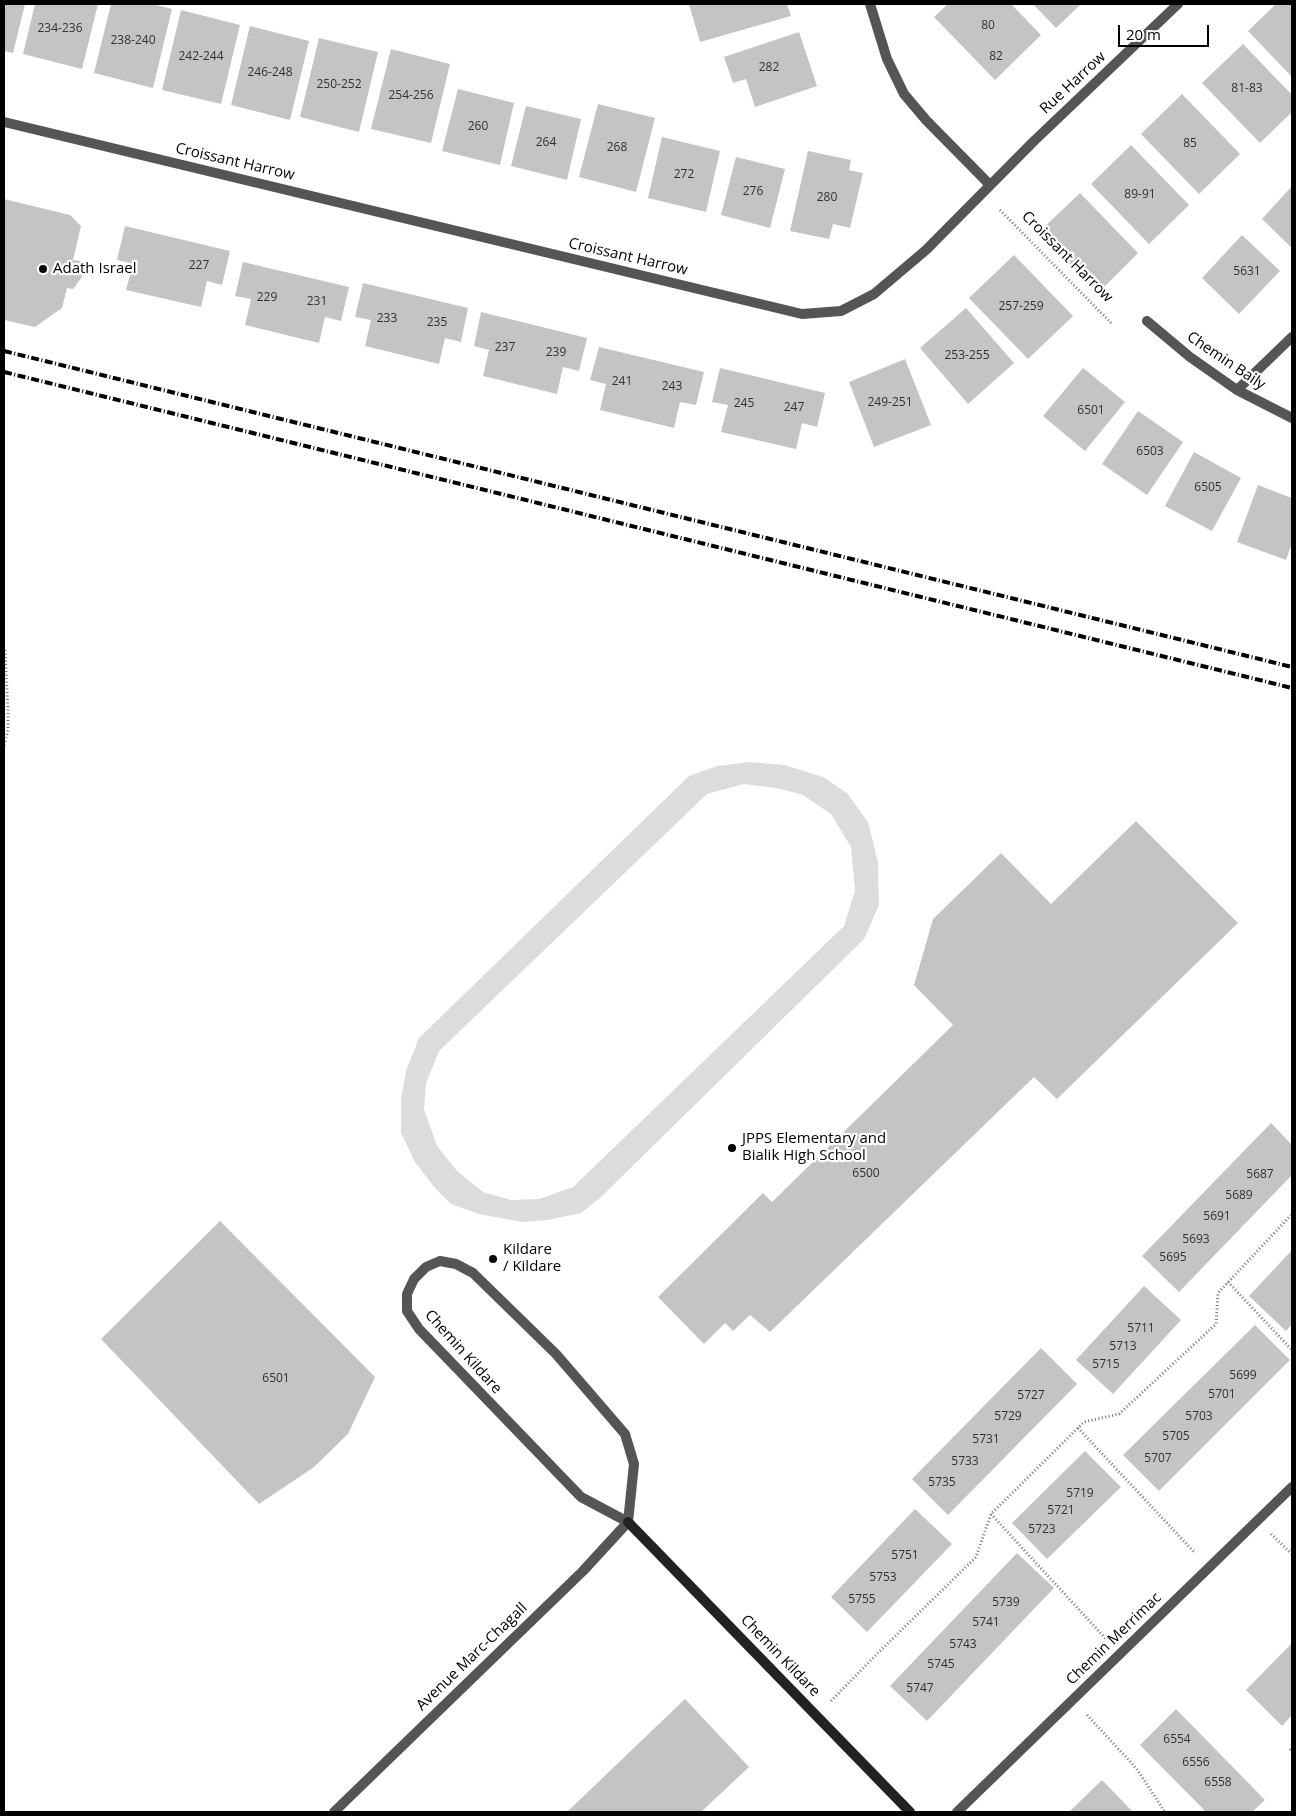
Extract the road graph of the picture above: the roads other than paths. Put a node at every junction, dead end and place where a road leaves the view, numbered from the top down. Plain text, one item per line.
1 (870, 4) edge
2 (1178, 4) edge
3 (4, 122) edge
4 (990, 184) junction
5 (1147, 321) dead end
6 (1292, 337) edge
7 (1237, 390) junction
8 (1292, 418) edge
9 (1292, 1487) edge
10 (628, 1522) junction
11 (334, 1812) edge
12 (910, 1812) edge
13 (957, 1812) edge

1 - 4 street
2 - 4 street, Rue Harrow
3 - 4 street, Croissant Harrow
5 - 7 street, Chemin Baily
6 - 7 street
7 - 8 street, Chemin Baily
9 - 13 street, Chemin Merrimac
10 - 10 street, Chemin Kildare
10 - 11 street, Avenue Marc-Chagall
10 - 12 street, Chemin Kildare

